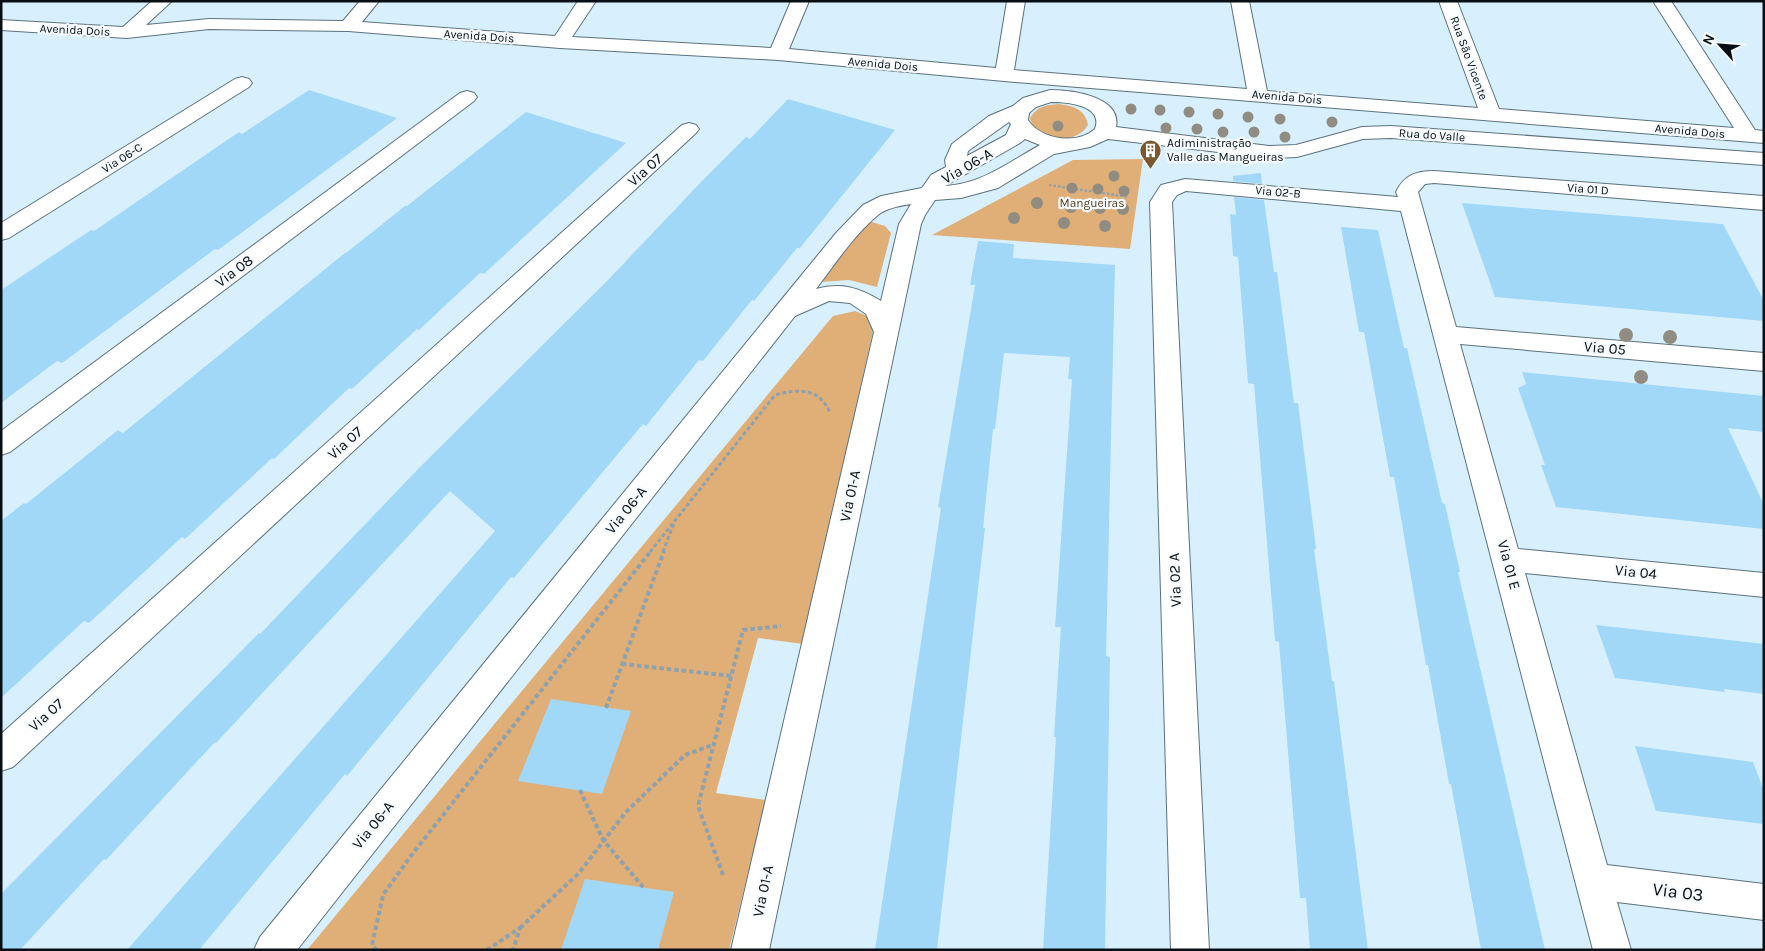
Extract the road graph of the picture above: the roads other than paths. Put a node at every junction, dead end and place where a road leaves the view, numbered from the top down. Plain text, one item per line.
1 (163, 1) edge
2 (370, 1) edge
3 (587, 1) edge
4 (800, 1) edge
5 (1016, 1) edge
6 (1240, 1) edge
7 (1448, 1) edge
8 (1662, 1) edge
9 (1, 25) edge
10 (348, 26) junction
11 (127, 33) junction
12 (560, 42) junction
13 (778, 54) junction
14 (1004, 74) junction
15 (242, 83) dead end
16 (1258, 95) junction
17 (467, 97) dead end
18 (1491, 115) junction
19 (1020, 118) junction
20 (689, 129) dead end
21 (1104, 132) junction
22 (1756, 136) edge
23 (1068, 145) junction
24 (1764, 159) edge
25 (1412, 193) junction
26 (927, 194) junction
27 (1764, 203) edge
28 (1161, 206) joint
29 (1, 233) edge
30 (786, 311) junction
31 (886, 332) junction
32 (1446, 334) junction
33 (1764, 362) edge
34 (1, 445) edge
35 (1508, 560) junction
36 (1764, 585) edge
37 (1, 756) edge
38 (1593, 881) junction
39 (1764, 902) edge
40 (273, 950) edge
41 (750, 950) edge
42 (1190, 950) edge
43 (1612, 950) edge

1 - 11 street
2 - 10 street
3 - 12 street
4 - 13 street
5 - 14 street
6 - 16 street
7 - 18 street, Rua São Vicente
8 - 22 street
9 - 11 street, Avenida Dois
10 - 11 street, Avenida Dois
10 - 12 street, Avenida Dois
12 - 13 street, Avenida Dois
13 - 14 street, Avenida Dois
14 - 16 street, Avenida Dois
15 - 29 street, Via 06-C
16 - 18 street, Avenida Dois
17 - 34 street, Via 08
18 - 22 street, Avenida Dois
19 - 21 street
19 - 23 street
19 - 26 street, Via 06-A
20 - 37 street, Via 07
21 - 23 street
21 - 24 street, Rua do Valle
23 - 26 street
25 - 27 street, Via 01 D
25 - 28 street, Via 02-B
25 - 32 street, Via 01 E
26 - 30 street, Via 06-A
26 - 31 street, Via 01-A
28 - 42 street, Via 02 A
30 - 31 street
30 - 40 street, Via 06-A
31 - 41 street, Via 01-A
32 - 33 street, Via 05
32 - 35 street, Via 01 E
35 - 36 street, Via 04
35 - 38 street, Via 01 E
38 - 39 street, Via 03
38 - 43 street, Via 01 E

